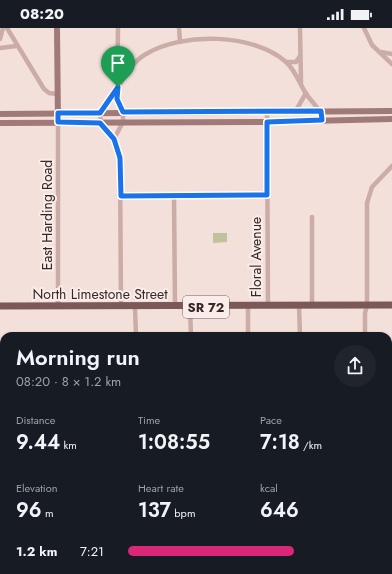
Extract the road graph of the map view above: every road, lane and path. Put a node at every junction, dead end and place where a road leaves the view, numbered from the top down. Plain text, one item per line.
1 (3, 28) edge
2 (7, 28) edge
3 (57, 28) edge
4 (118, 28) edge
5 (179, 28) edge
6 (300, 28) edge
7 (364, 28) edge
8 (0, 39) edge
9 (180, 42) junction
10 (16, 46) junction
11 (0, 48) edge
12 (380, 52) junction
13 (300, 54) junction
14 (392, 54) edge
15 (286, 62) junction
16 (392, 64) edge
17 (301, 84) junction
18 (118, 87) junction
19 (306, 93) junction
20 (57, 94) junction
21 (321, 111) junction
22 (392, 111) edge
23 (123, 112) junction
24 (267, 112) junction
25 (295, 112) junction
26 (58, 113) junction
27 (100, 113) junction
28 (0, 114) edge
29 (392, 119) edge
30 (322, 120) junction
31 (58, 122) junction
32 (123, 122) junction
33 (267, 122) junction
34 (0, 123) edge
35 (100, 123) junction
36 (114, 139) junction
37 (392, 166) edge
38 (392, 174) edge
39 (385, 175) junction
40 (267, 195) junction
41 (121, 196) junction
42 (174, 196) junction
43 (312, 217) dead end
44 (0, 306) edge
45 (248, 306) junction
46 (268, 306) junction
47 (300, 306) junction
48 (312, 306) junction
49 (367, 306) junction
50 (392, 306) edge
51 (58, 307) junction
52 (121, 307) junction
53 (135, 307) junction
54 (175, 307) junction
55 (190, 307) junction
56 (136, 332) edge
57 (191, 332) edge
58 (248, 332) edge
59 (300, 332) edge
60 (365, 332) edge

1 - 8 street
2 - 10 street
3 - 20 street
4 - 18 street
5 - 9 street
6 - 13 street
7 - 12 street
9 - 15 street
9 - 18 street
10 - 11 street
10 - 20 street
12 - 14 street
12 - 16 street
13 - 15 street
13 - 17 street
15 - 17 street
17 - 19 street
18 - 23 street
18 - 27 street
19 - 21 street
19 - 25 street
20 - 26 street
21 - 22 street
21 - 25 street
21 - 30 street
23 - 24 street
23 - 27 street
23 - 32 street
24 - 25 street
24 - 33 street, Floral Avenue
26 - 27 street
26 - 28 street
26 - 31 street
27 - 35 street
29 - 30 street
30 - 33 street
31 - 34 street
31 - 35 street
31 - 51 street, East Harding Road
32 - 33 street
32 - 35 street
32 - 36 street
33 - 40 street, Floral Avenue
35 - 36 street
36 - 41 street
37 - 39 street
38 - 39 street
39 - 49 street
40 - 42 street
40 - 46 street, Floral Avenue
41 - 42 street
41 - 52 street
42 - 54 street
43 - 48 street
44 - 51 main road, North Limestone Street / SR 72
45 - 46 main road, North Limestone Street / SR 72
45 - 55 main road, North Limestone Street / SR 72
45 - 58 street, Floral Avenue
46 - 47 main road, North Limestone Street / SR 72
47 - 48 main road, North Limestone Street / SR 72
47 - 59 street
48 - 49 main road, North Limestone Street / SR 72
49 - 50 main road, North Limestone Street / SR 72
49 - 60 street
51 - 52 main road, North Limestone Street / SR 72
52 - 53 main road, North Limestone Street / SR 72
53 - 54 main road, North Limestone Street / SR 72
53 - 56 street
54 - 55 main road, North Limestone Street / SR 72
55 - 57 street

